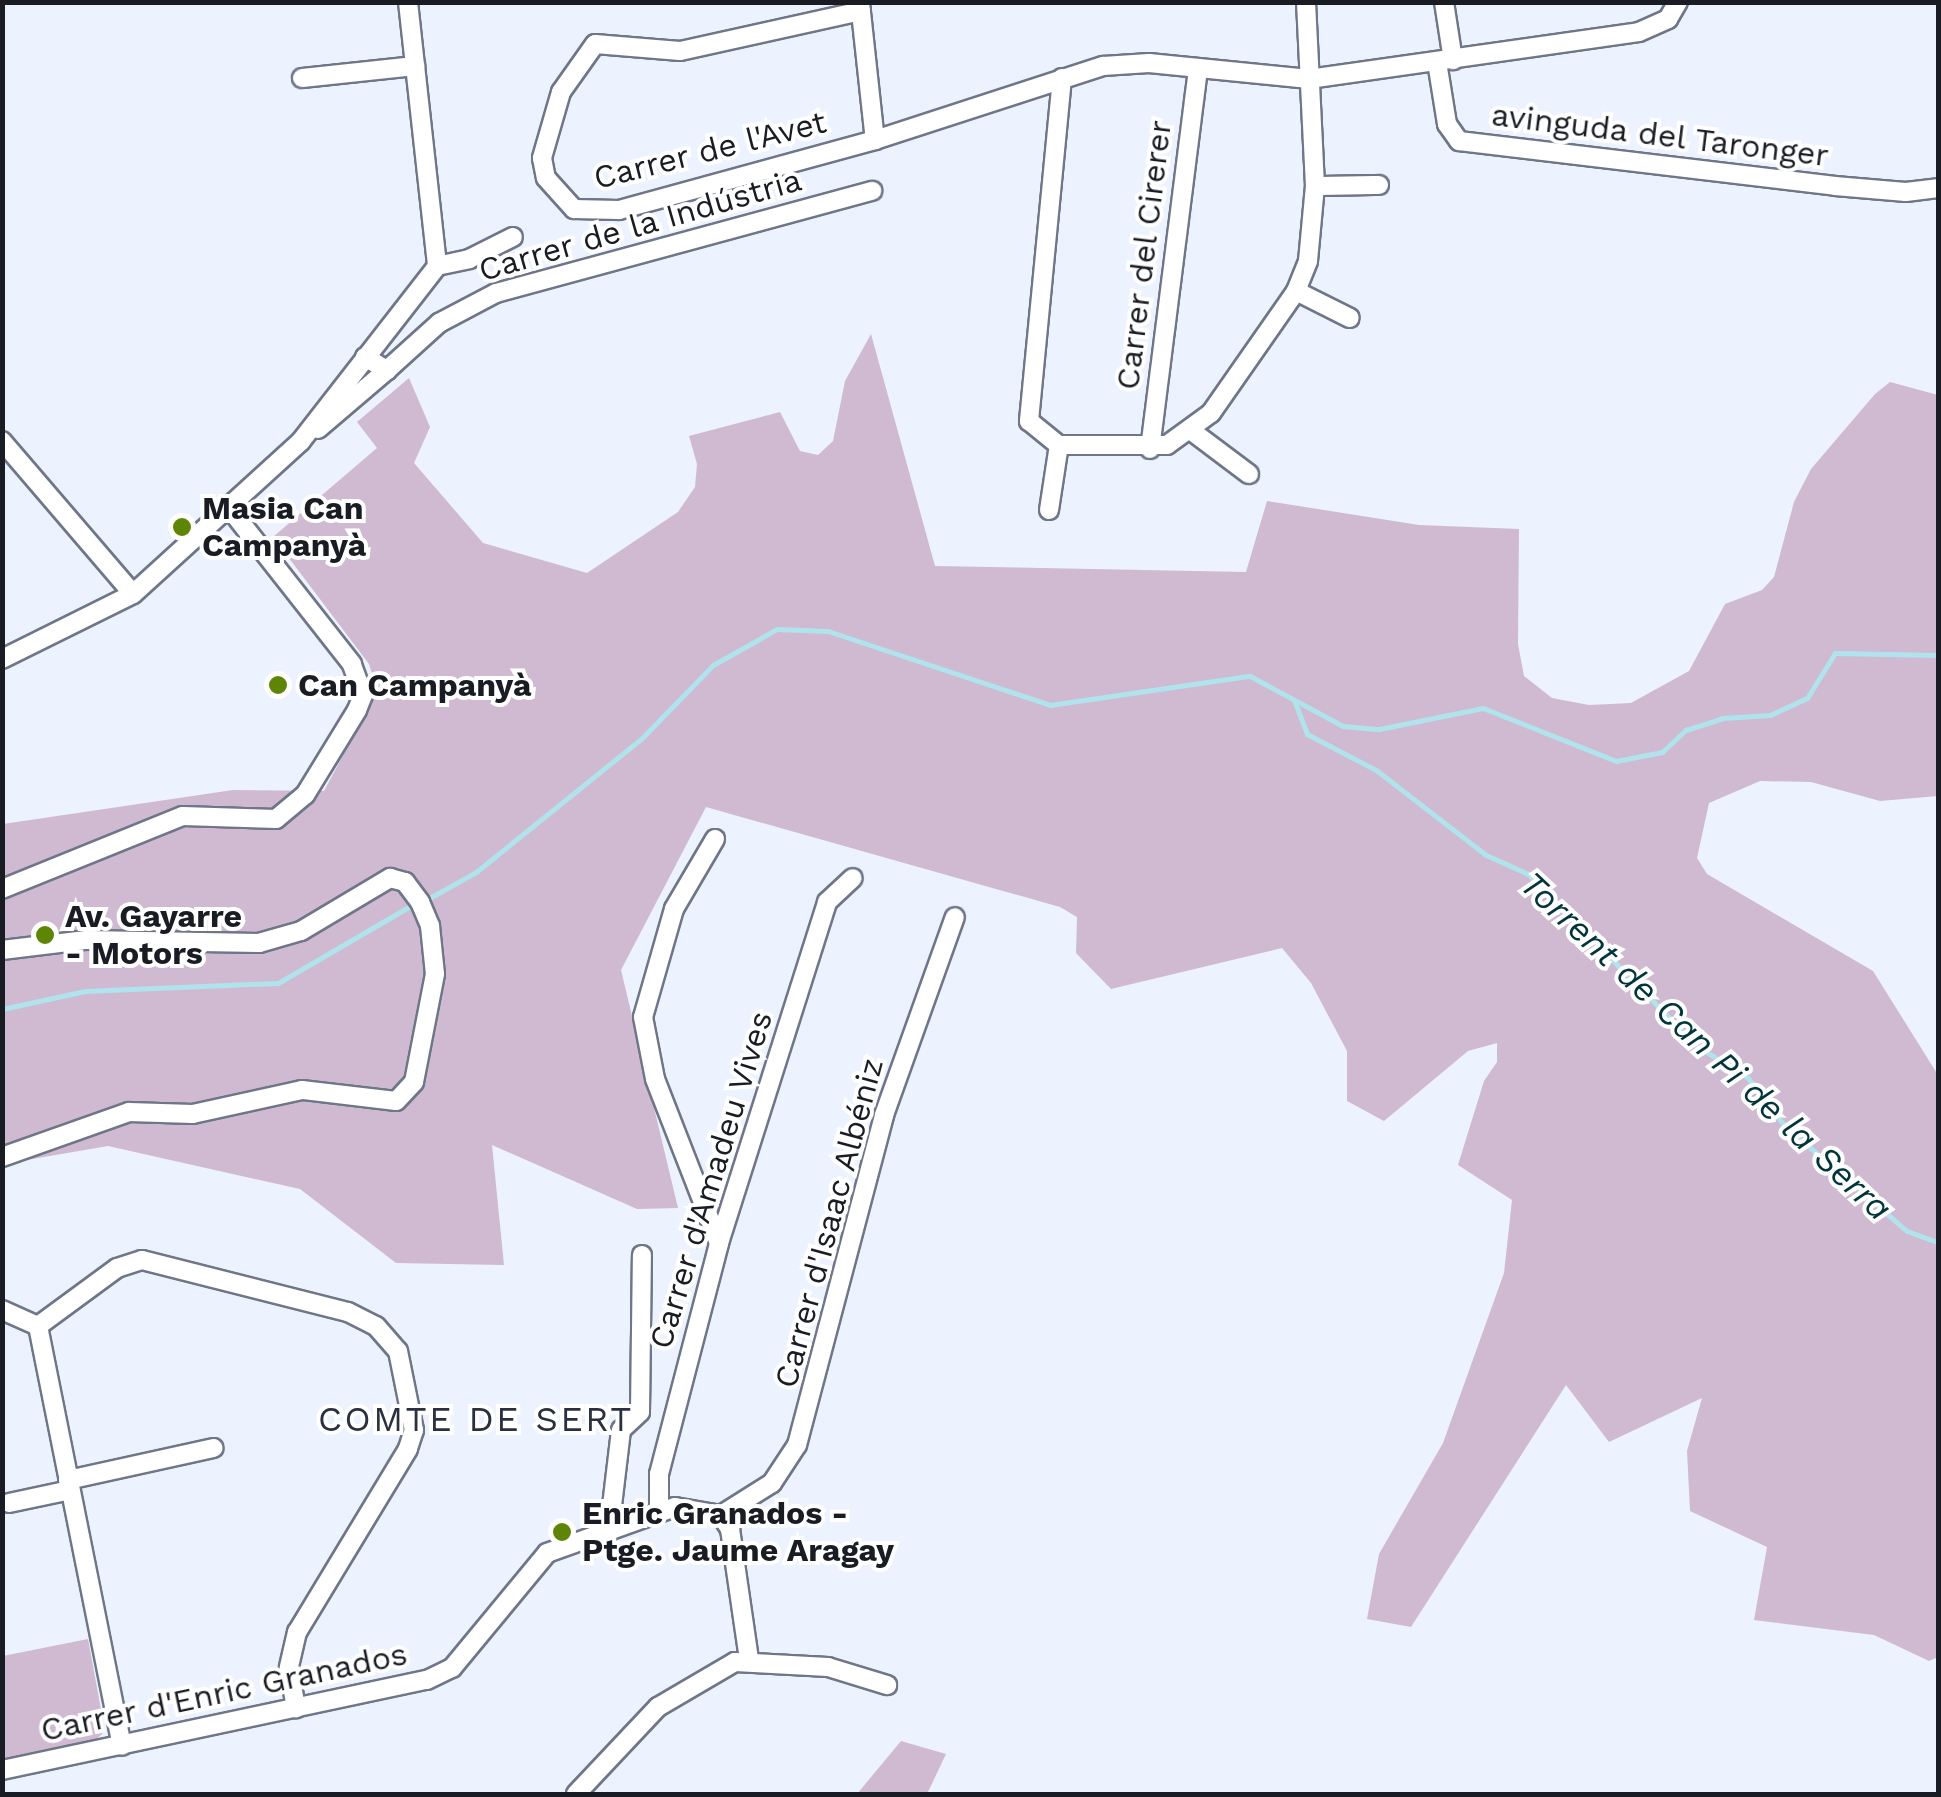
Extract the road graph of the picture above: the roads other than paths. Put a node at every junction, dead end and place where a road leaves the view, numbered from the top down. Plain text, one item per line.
1 (408, 2) edge
2 (1306, 2) edge
3 (1444, 2) edge
4 (1678, 2) edge
5 (860, 7) edge
6 (1445, 61) junction
7 (416, 66) junction
8 (1198, 68) junction
9 (302, 78) dead end
10 (1062, 78) junction
11 (1310, 79) junction
12 (875, 140) junction
13 (1380, 185) dead end
14 (1315, 186) junction
15 (1938, 188) edge
16 (872, 191) dead end
17 (513, 237) dead end
18 (436, 266) junction
19 (1296, 291) junction
20 (1350, 318) dead end
21 (366, 357) junction
22 (386, 370) junction
23 (1192, 432) junction
24 (2, 441) edge
25 (302, 441) junction
26 (1059, 445) junction
27 (1150, 449) junction
28 (1249, 474) dead end
29 (227, 506) junction
30 (1049, 510) dead end
31 (132, 594) junction
32 (2, 659) edge
33 (715, 839) dead end
34 (853, 878) dead end
35 (2, 889) edge
36 (955, 917) dead end
37 (2, 935) edge
38 (27, 946) junction
39 (2, 950) edge
40 (2, 1158) edge
41 (719, 1242) junction
42 (642, 1255) dead end
43 (2, 1310) edge
44 (38, 1326) junction
45 (214, 1448) dead end
46 (69, 1485) junction
47 (9, 1503) dead end
48 (658, 1512) junction
49 (721, 1515) junction
50 (609, 1531) junction
51 (748, 1660) junction
52 (887, 1686) dead end
53 (296, 1708) junction
54 (122, 1746) junction
55 (2, 1770) edge
56 (576, 1794) edge

1 - 7 street
2 - 11 street
3 - 6 street
4 - 6 street, Carrer de l'Avet
5 - 12 street
5 - 12 street, Carrer de l'Avet
6 - 11 street, Carrer de l'Avet
6 - 15 street, avinguda del Taronger
7 - 9 street
7 - 18 street
8 - 10 street, Carrer de l'Avet
8 - 11 street, Carrer de l'Avet
8 - 27 street, Carrer del Cirerer
10 - 12 street, Carrer de l'Avet
10 - 26 street
11 - 14 street
13 - 14 street
14 - 19 street
16 - 22 street, Carrer de la Indústria
17 - 18 street
18 - 21 street, Carrer de la Indústria
19 - 20 street
19 - 23 street
21 - 22 street
21 - 25 street, Carrer de la Indústria
22 - 25 street, Carrer de la Indústria
23 - 27 street
23 - 28 street
24 - 31 street
25 - 29 street, Carrer de la Indústria
26 - 27 street
26 - 30 street
29 - 31 street, Carrer de la Indústria
29 - 35 street
31 - 32 street, Carrer de la Indústria
33 - 41 street
34 - 41 street, Carrer d'Amadeu Vives
36 - 49 street, Carrer d'Isaac Albéniz
37 - 38 street
38 - 39 street
38 - 40 street
41 - 48 street, Carrer d'Amadeu Vives
42 - 50 street
43 - 44 street
44 - 46 street
44 - 53 street
45 - 46 street
46 - 47 street
46 - 54 street
48 - 49 street, Carrer d'Enric Granados
48 - 50 street, Carrer d'Enric Granados
49 - 51 street
50 - 53 street, Carrer d'Enric Granados
51 - 52 street
51 - 56 street
53 - 54 street, Carrer d'Enric Granados
54 - 55 street, Carrer d'Enric Granados

